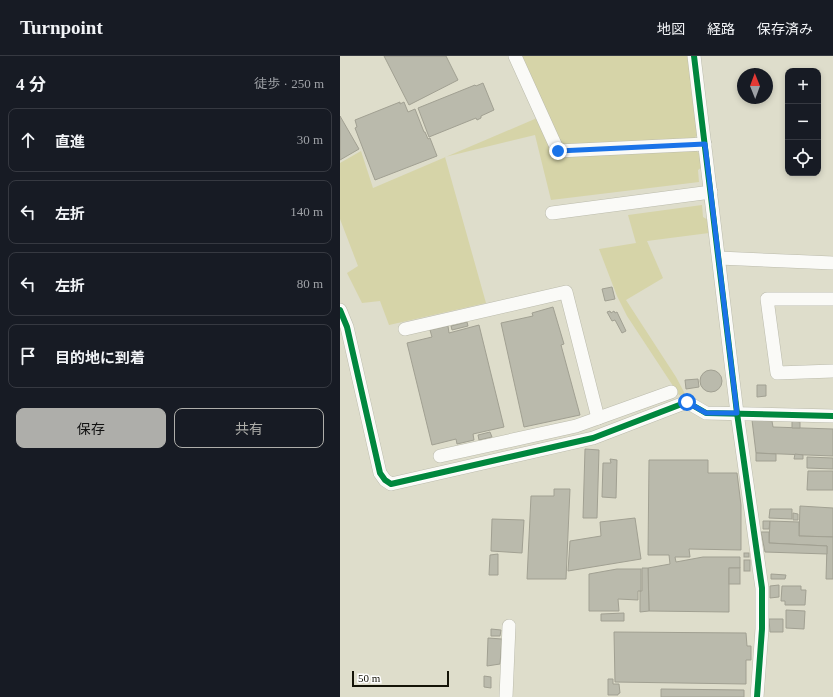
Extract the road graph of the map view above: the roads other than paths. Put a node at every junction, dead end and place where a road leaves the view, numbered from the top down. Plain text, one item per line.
1 (515, 56) edge
2 (694, 56) edge
3 (705, 144) junction
4 (711, 192) junction
5 (552, 213) dead end
6 (719, 258) junction
7 (833, 263) edge
8 (833, 299) edge
9 (340, 310) edge
10 (405, 330) dead end
11 (833, 371) edge
12 (671, 392) dead end
13 (656, 398) junction
14 (660, 412) junction
15 (737, 413) junction
16 (833, 416) edge
17 (598, 418) junction
18 (440, 456) dead end
19 (509, 626) dead end
20 (506, 697) edge
21 (757, 697) edge

1 - 3 street
2 - 3 street
3 - 4 street
4 - 5 street
4 - 6 street
6 - 7 street
6 - 15 street
8 - 11 street
9 - 14 street
10 - 17 street
12 - 13 street
13 - 14 street
13 - 17 street
14 - 15 street
15 - 16 street
15 - 21 street
17 - 18 street
19 - 20 street

